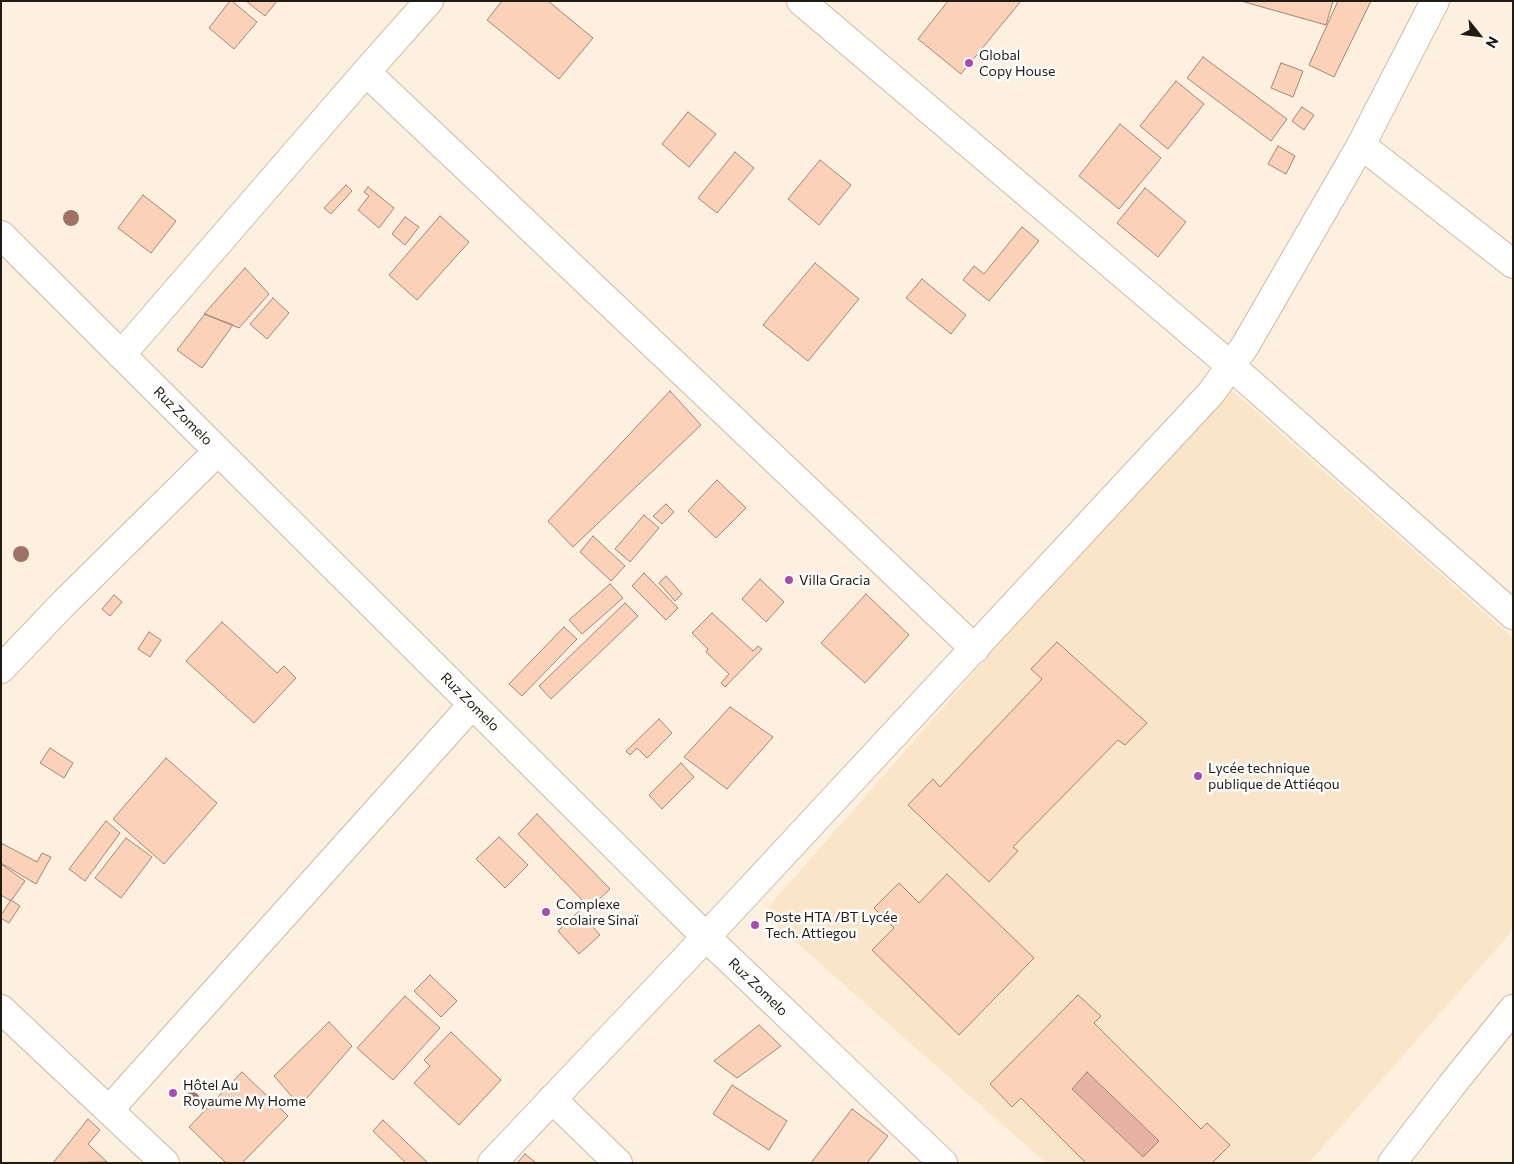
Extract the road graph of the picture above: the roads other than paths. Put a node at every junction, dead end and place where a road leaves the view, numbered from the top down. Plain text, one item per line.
1 (430, 1) edge
2 (801, 1) edge
3 (1435, 1) edge
4 (366, 72) junction
5 (1361, 145) junction
6 (1, 235) edge
7 (1513, 264) edge
8 (121, 355) junction
9 (1231, 366) junction
10 (218, 451) junction
11 (1513, 615) edge
12 (975, 649) junction
13 (1, 669) edge
14 (472, 705) junction
15 (706, 937) junction
16 (1, 1009) edge
17 (1513, 1009) edge
18 (552, 1099) junction
19 (109, 1110) junction
20 (165, 1163) edge
21 (492, 1163) edge
22 (618, 1163) edge
23 (943, 1163) edge
24 (1392, 1163) edge

1 - 4 street
2 - 9 street
3 - 5 street
4 - 8 street
4 - 12 street
5 - 7 street
5 - 9 street
6 - 8 street, Ruz Zomelo
8 - 10 street, Ruz Zomelo
9 - 11 street
9 - 12 street
10 - 13 street
10 - 14 street, Ruz Zomelo
12 - 15 street
14 - 15 street, Ruz Zomelo
14 - 19 street
15 - 18 street
15 - 23 street, Ruz Zomelo
16 - 19 street
17 - 24 street
18 - 21 street
18 - 22 street
19 - 20 street

